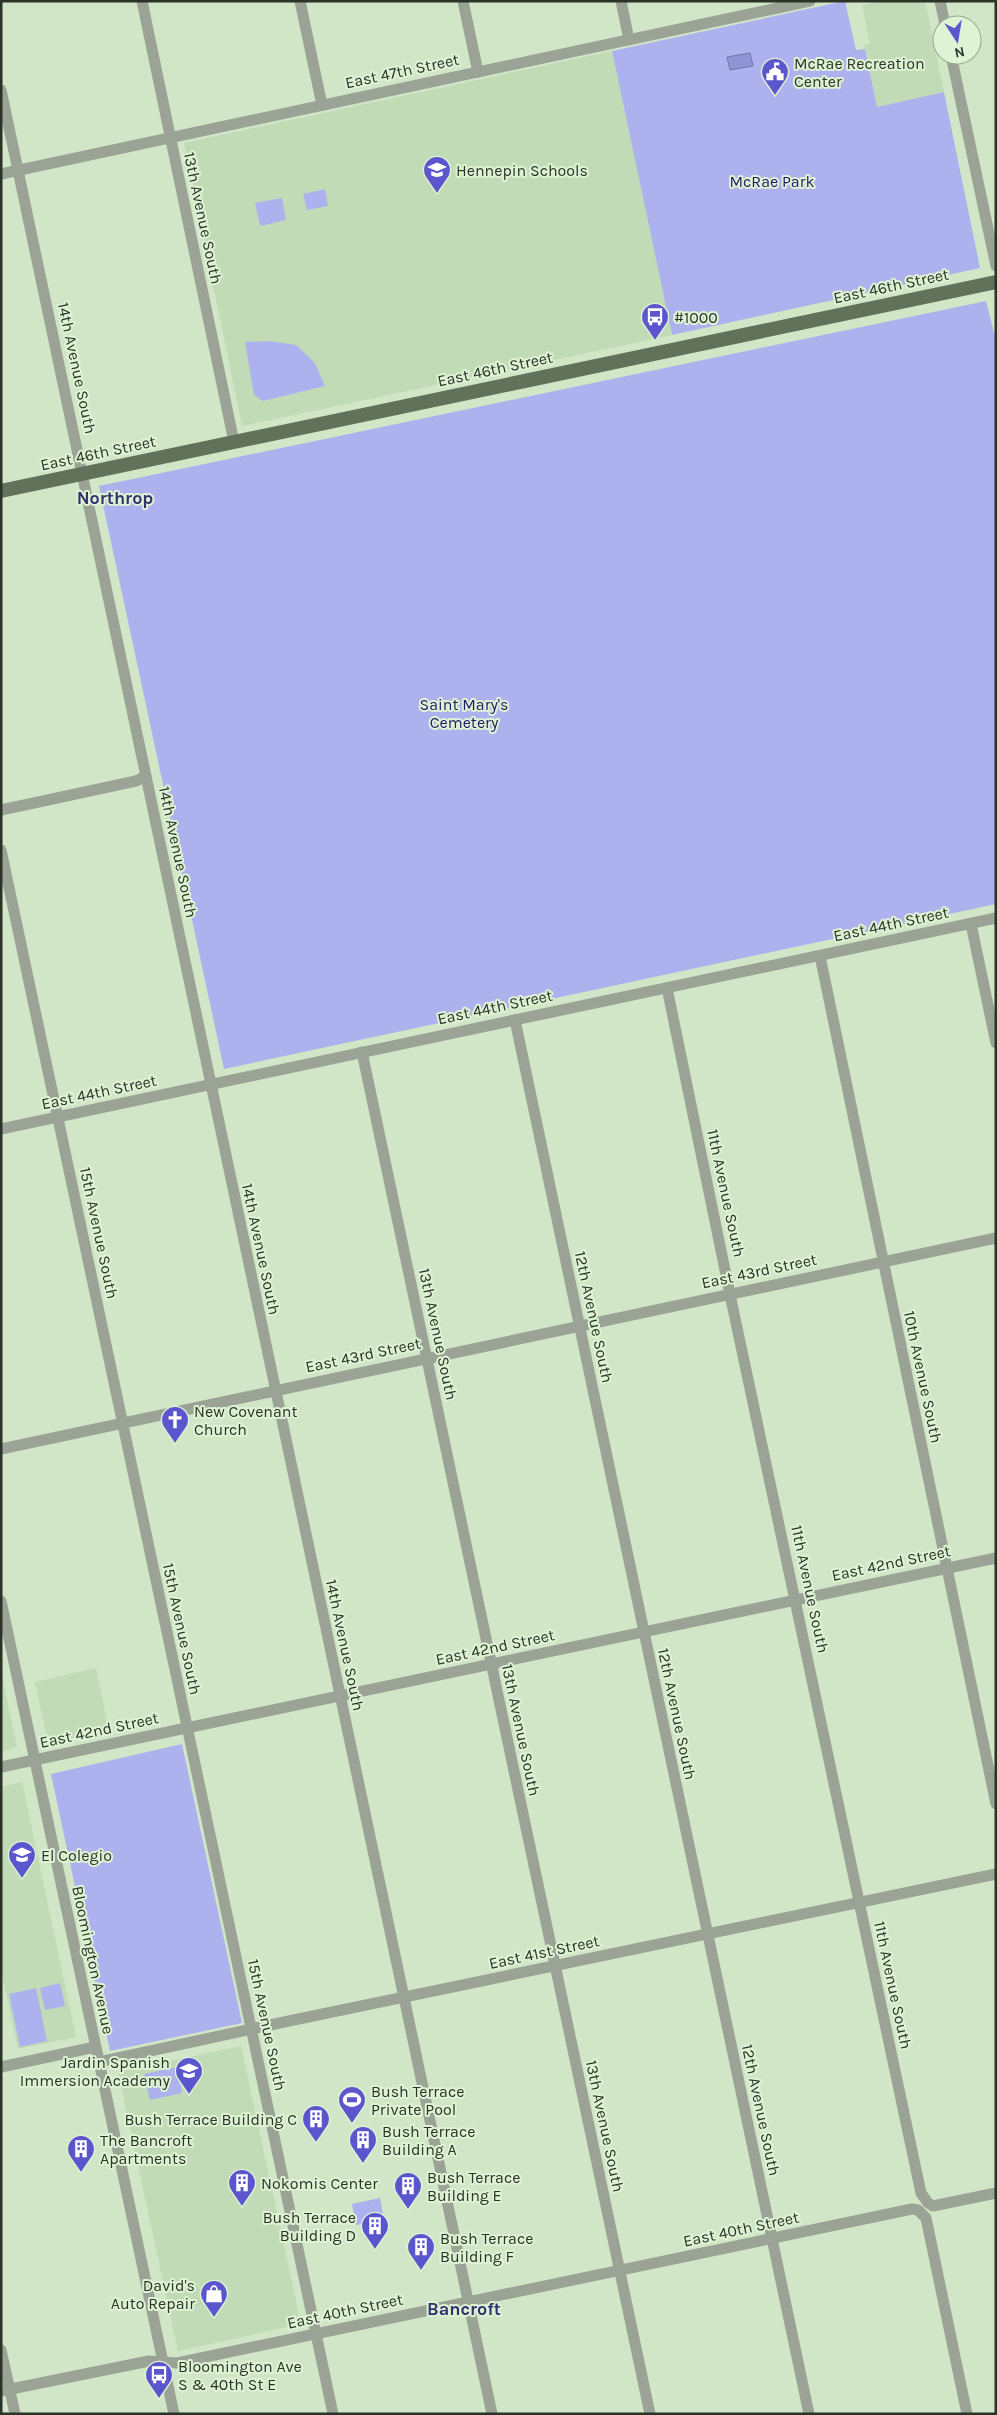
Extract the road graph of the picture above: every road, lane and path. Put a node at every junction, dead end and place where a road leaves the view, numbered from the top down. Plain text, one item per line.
1 (142, 1) edge
2 (300, 1) edge
3 (463, 1) edge
4 (621, 1) edge
5 (810, 1) edge
6 (940, 1) edge
7 (784, 4) edge
8 (943, 15) edge
9 (628, 40) junction
10 (953, 65) edge
11 (478, 72) junction
12 (1, 90) edge
13 (322, 105) junction
14 (170, 138) junction
15 (19, 170) junction
16 (1, 174) edge
17 (996, 266) edge
18 (996, 282) edge
19 (234, 442) junction
20 (82, 474) junction
21 (1, 491) edge
22 (146, 776) junction
23 (1, 810) edge
24 (1, 850) edge
25 (996, 918) edge
26 (971, 924) junction
27 (820, 956) junction
28 (668, 988) junction
29 (515, 1020) junction
30 (996, 1042) edge
31 (362, 1052) junction
32 (210, 1085) junction
33 (58, 1117) junction
34 (1, 1129) edge
35 (996, 1238) edge
36 (882, 1262) junction
37 (730, 1294) junction
38 (579, 1326) junction
39 (426, 1358) junction
40 (275, 1390) junction
41 (122, 1423) junction
42 (1, 1449) edge
43 (996, 1558) edge
44 (946, 1568) junction
45 (796, 1600) junction
46 (1, 1601) edge
47 (642, 1632) junction
48 (491, 1664) junction
49 (339, 1696) junction
50 (187, 1728) junction
51 (35, 1760) junction
52 (1, 1767) edge
53 (996, 1804) edge
54 (996, 1874) edge
55 (858, 1902) junction
56 (708, 1934) junction
57 (555, 1966) junction
58 (404, 1999) junction
59 (250, 2029) junction
60 (95, 2047) junction
61 (99, 2062) junction
62 (1, 2067) edge
63 (996, 2193) edge
64 (772, 2239) junction
65 (620, 2271) junction
66 (469, 2303) junction
67 (316, 2334) junction
68 (1, 2350) edge
69 (162, 2362) junction
70 (5, 2390) edge
71 (15, 2414) edge
72 (174, 2414) edge
73 (332, 2414) edge
74 (492, 2414) edge
75 (650, 2414) edge
76 (809, 2414) edge
77 (967, 2414) edge

1 - 14 street, 13th Avenue South
2 - 13 street
3 - 11 street
4 - 9 street
5 - 7 street, East 47th Street
6 - 8 street
7 - 9 street, East 47th Street
9 - 11 street, East 47th Street
10 - 17 street
11 - 13 street, East 47th Street
12 - 15 street, 14th Avenue South
13 - 14 street, East 47th Street
14 - 15 street, East 47th Street
14 - 19 street, 13th Avenue South
15 - 16 street, East 47th Street
15 - 20 street, 14th Avenue South
18 - 19 main road, East 46th Street
19 - 20 main road, East 46th Street
20 - 21 main road, East 46th Street
20 - 22 street, 14th Avenue South
22 - 23 street
22 - 32 street, 14th Avenue South
24 - 33 street, 15th Avenue South
25 - 26 street, East 44th Street
26 - 27 street, East 44th Street
26 - 30 street
27 - 28 street, East 44th Street
27 - 36 street, 10th Avenue South
28 - 29 street, East 44th Street
28 - 37 street, 11th Avenue South
29 - 31 street, East 44th Street
29 - 38 street, 12th Avenue South
31 - 32 street, East 44th Street
31 - 39 street, 13th Avenue South
32 - 33 street, East 44th Street
32 - 40 street, 14th Avenue South
33 - 34 street, East 44th Street
33 - 41 street, 15th Avenue South
35 - 36 street, East 43rd Street
36 - 37 street, East 43rd Street
36 - 44 street, 10th Avenue South
37 - 38 street, East 43rd Street
37 - 45 street, 11th Avenue South
38 - 39 street, East 43rd Street
38 - 47 street, 12th Avenue South
39 - 40 street, East 43rd Street
39 - 48 street, 13th Avenue South
40 - 41 street, East 43rd Street
40 - 49 street, 14th Avenue South
41 - 42 street, East 43rd Street
41 - 50 street, 15th Avenue South
43 - 44 street, East 42nd Street
44 - 45 street, East 42nd Street
44 - 53 street, 10th Avenue South
45 - 47 street, East 42nd Street
45 - 55 street, 11th Avenue South
46 - 51 street, Bloomington Avenue
47 - 48 street, East 42nd Street
47 - 56 street, 12th Avenue South
48 - 49 street, East 42nd Street
48 - 57 street, 13th Avenue South
49 - 50 street, East 42nd Street
49 - 58 street, 14th Avenue South
50 - 51 street, East 42nd Street
50 - 59 street, 15th Avenue South
51 - 52 street, East 42nd Street
51 - 60 street, Bloomington Avenue
54 - 55 street, East 41st Street
55 - 56 street, East 41st Street
55 - 63 street, 11th Avenue South
56 - 57 street, East 41st Street
56 - 64 street, 12th Avenue South
57 - 58 street, East 41st Street
57 - 65 street, 13th Avenue South
58 - 59 street, East 41st Street
58 - 66 street, 14th Avenue South
59 - 61 street, East 41st Street
59 - 67 street, 15th Avenue South
60 - 61 street, Bloomington Avenue
60 - 62 street
61 - 69 street, Bloomington Avenue
64 - 65 street, East 40th Street
64 - 76 street, 12th Avenue South
64 - 77 street, East 40th Street
65 - 66 street, East 40th Street
65 - 75 street, 13th Avenue South
66 - 67 street, East 40th Street
66 - 74 street, 14th Avenue South
67 - 69 street, East 40th Street
67 - 73 street, 15th Avenue South
68 - 70 street
69 - 70 street, East 40th Street
69 - 72 street, Bloomington Avenue
70 - 71 street

